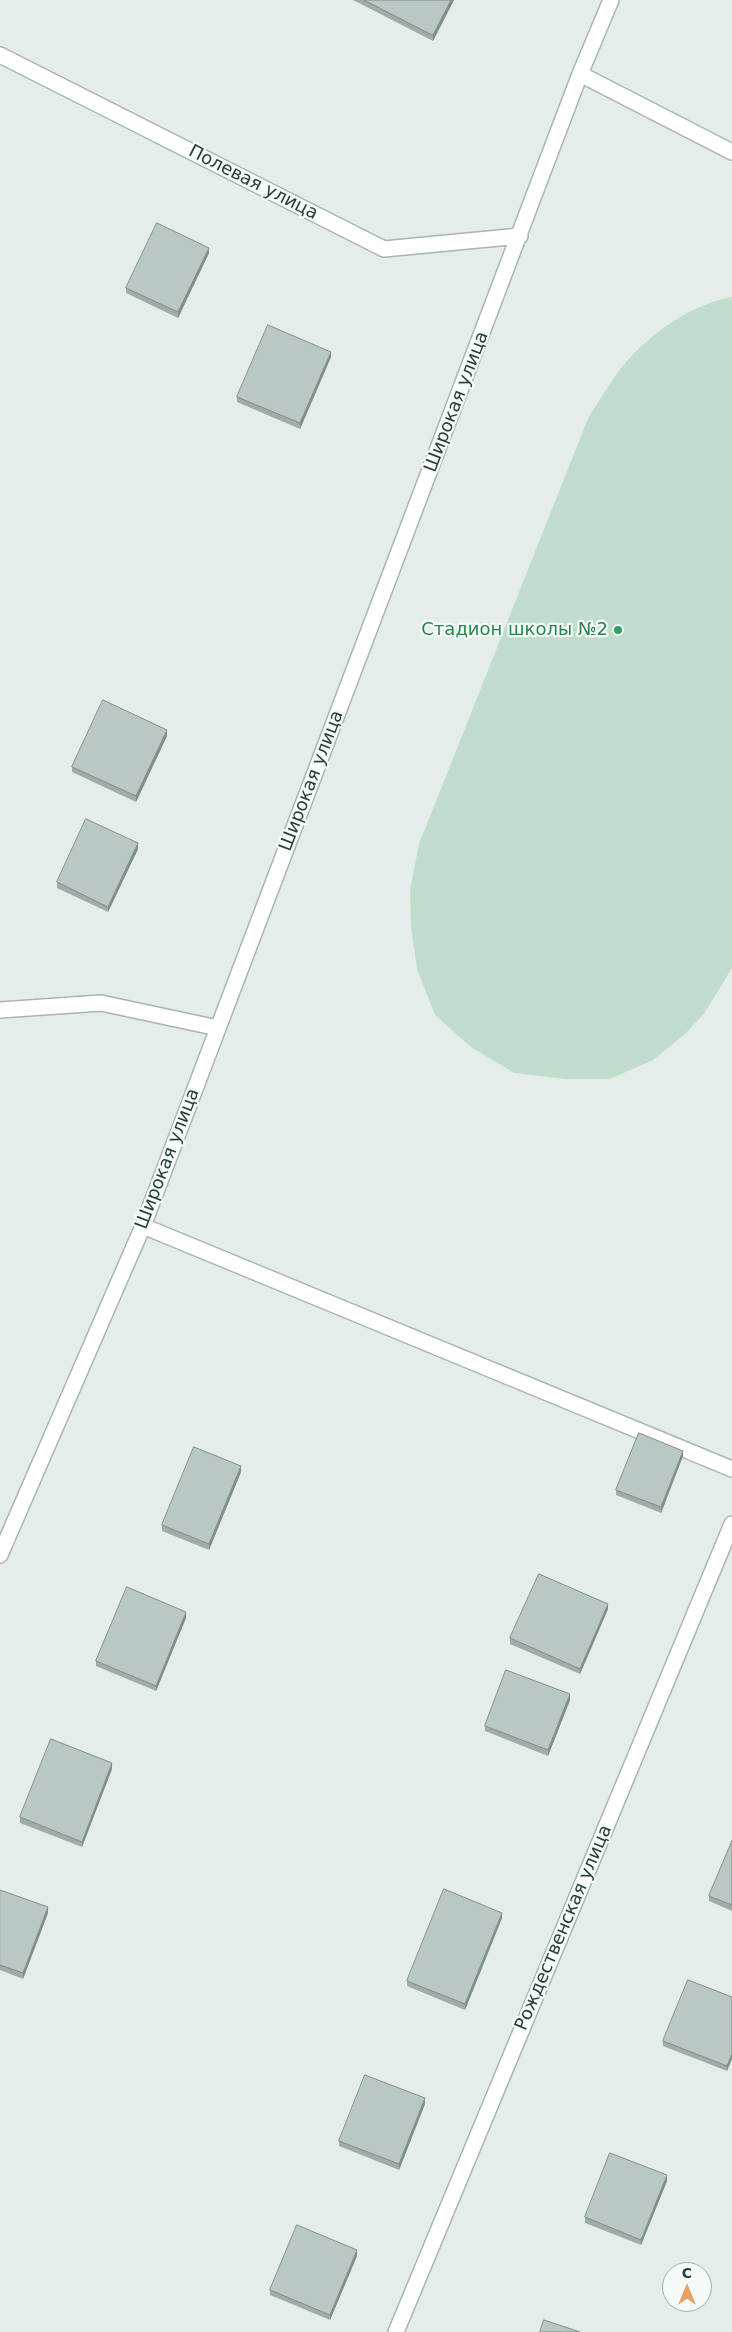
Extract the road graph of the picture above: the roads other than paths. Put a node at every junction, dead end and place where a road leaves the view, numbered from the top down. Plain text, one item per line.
1 (611, 0) edge
2 (0, 55) edge
3 (580, 74) junction
4 (732, 152) edge
5 (520, 236) junction
6 (0, 1010) edge
7 (218, 1028) junction
8 (143, 1226) junction
9 (732, 1469) edge
10 (732, 1524) edge
11 (0, 1555) edge
12 (396, 2332) edge

1 - 3 street, Широкая улица
2 - 5 street, Полевая улица
3 - 4 street
3 - 5 street, Широкая улица
5 - 7 street, Широкая улица
6 - 7 street
7 - 8 street, Широкая улица
8 - 9 street
8 - 11 street, Широкая улица
10 - 12 street, Рождественская улица

